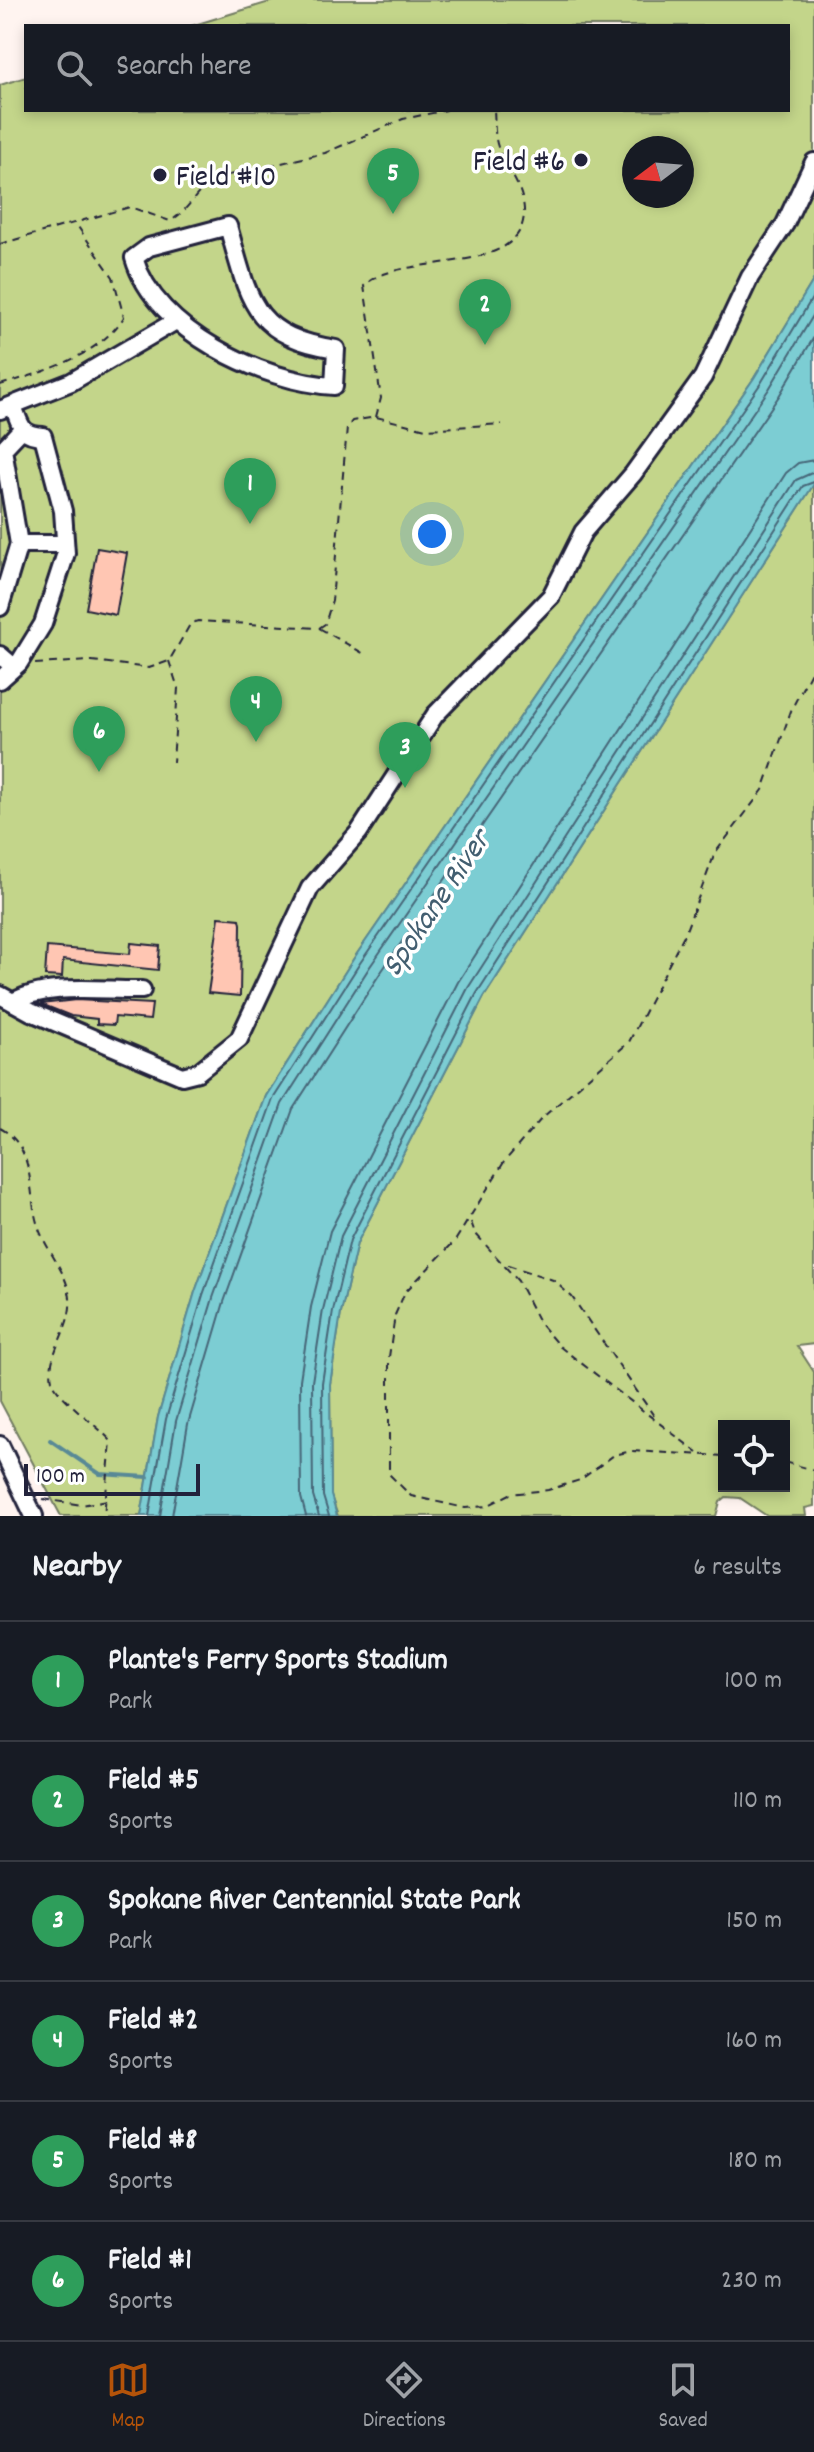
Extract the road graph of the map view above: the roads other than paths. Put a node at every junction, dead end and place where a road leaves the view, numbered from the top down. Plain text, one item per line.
1 (814, 162) edge
2 (174, 322) junction
3 (6, 408) edge
4 (21, 430) junction
5 (19, 544) junction
6 (65, 544) junction
7 (0, 607) edge
8 (0, 655) edge
9 (18, 662) junction
10 (0, 680) edge
11 (142, 990) dead end
12 (7, 998) edge
13 (0, 1445) edge
14 (34, 1516) edge

1 - 12 street
2 - 2 street
2 - 3 street
3 - 4 street
4 - 5 street
4 - 6 street
5 - 6 street
5 - 7 street
6 - 9 street
8 - 9 street
9 - 10 street
11 - 12 street
13 - 14 street

